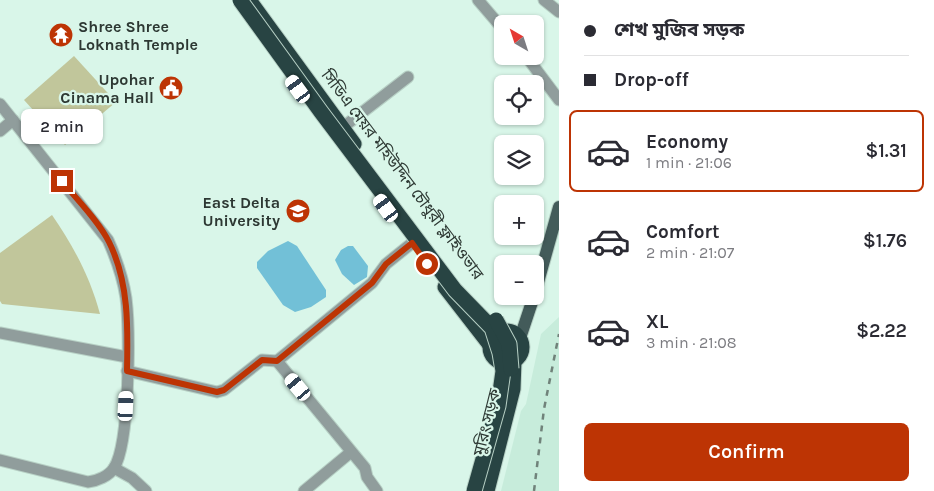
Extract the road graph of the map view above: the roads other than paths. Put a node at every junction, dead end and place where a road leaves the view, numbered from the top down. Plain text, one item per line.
1 (234, 0) edge
2 (240, 0) edge
3 (250, 0) edge
4 (478, 0) edge
5 (544, 0) edge
6 (559, 12) edge
7 (494, 19) edge
8 (533, 65) edge
9 (408, 77) dead end
10 (559, 100) edge
11 (0, 104) edge
12 (13, 120) junction
13 (342, 128) junction
14 (0, 131) edge
15 (559, 207) edge
16 (412, 243) junction
17 (544, 262) edge
18 (532, 305) edge
19 (503, 331) junction
20 (0, 333) edge
21 (520, 338) junction
22 (490, 345) junction
23 (127, 357) junction
24 (277, 361) junction
25 (514, 361) junction
26 (127, 371) junction
27 (351, 452) junction
28 (0, 460) edge
29 (114, 468) junction
30 (79, 486) edge
31 (146, 491) edge
32 (304, 491) edge
33 (377, 491) edge
34 (474, 491) edge
35 (485, 491) edge

1 - 16 highway
2 - 34 highway, bridge
3 - 13 highway
3 - 35 highway, সিডিএ মেয়র মহিউদ্দিন চৌধুরী ফ্লাইওভার, bridge
4 - 7 street
5 - 6 street
8 - 10 street
9 - 13 street
11 - 12 street
12 - 14 street
12 - 23 street
13 - 19 highway
15 - 17 main road
16 - 22 highway
16 - 24 street
18 - 21 main road
19 - 21 highway
19 - 22 highway
20 - 23 street
21 - 25 highway
22 - 25 highway
23 - 26 street
24 - 26 street
24 - 27 street
25 - 35 highway, মুরিং সড়ক
26 - 29 street
27 - 32 street
27 - 33 street
28 - 30 street
29 - 30 street
29 - 31 street

